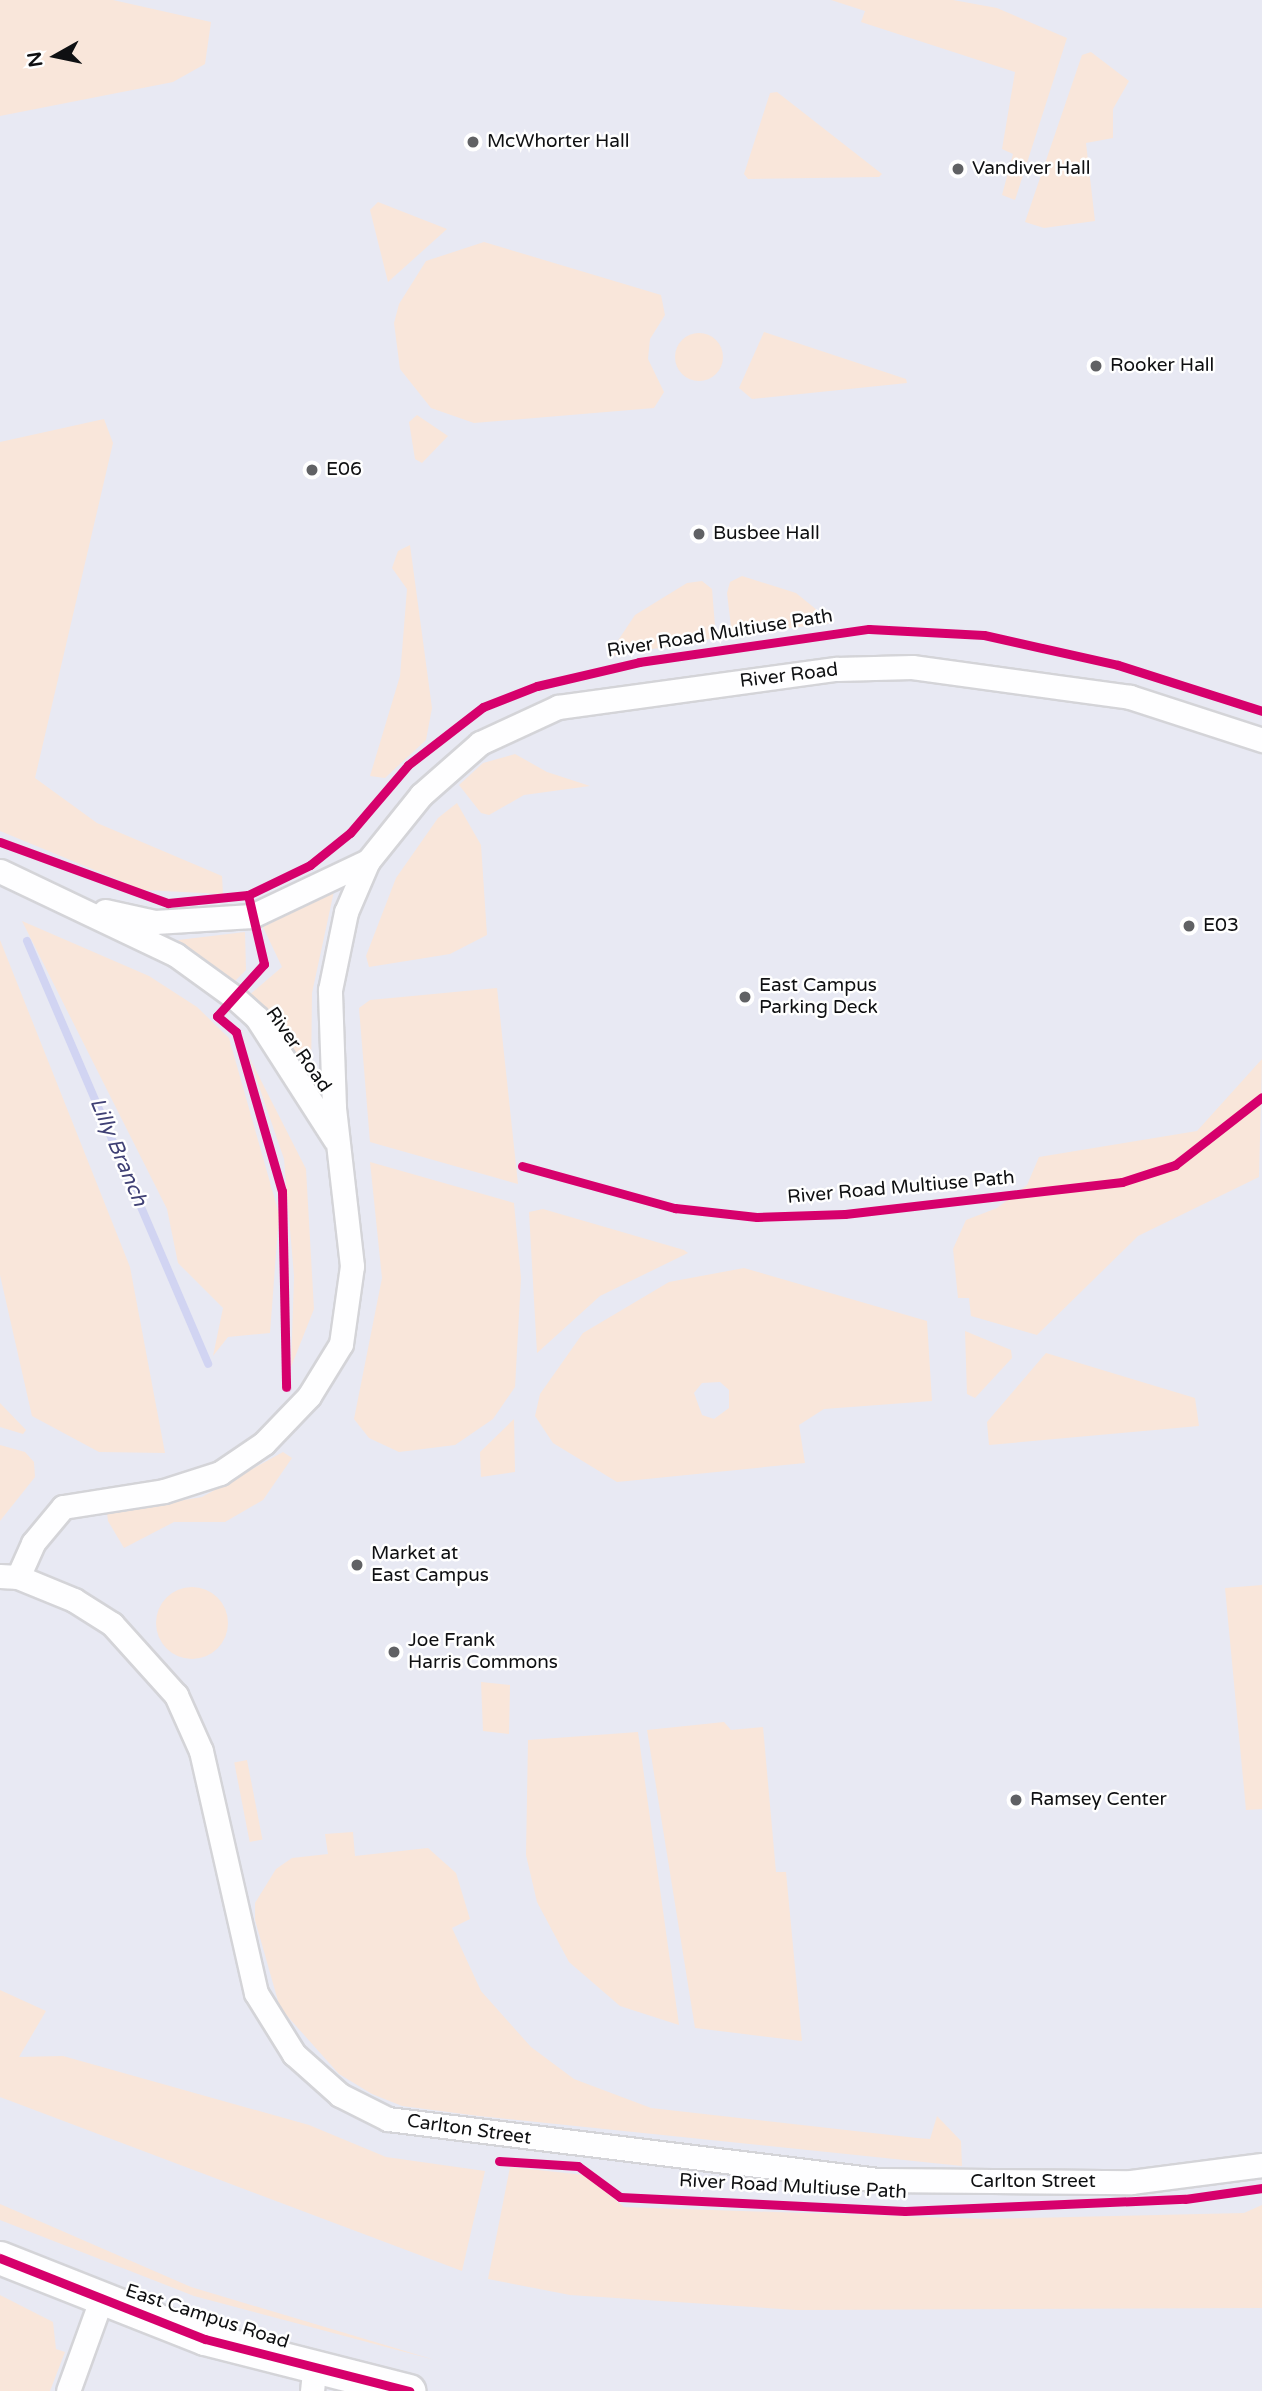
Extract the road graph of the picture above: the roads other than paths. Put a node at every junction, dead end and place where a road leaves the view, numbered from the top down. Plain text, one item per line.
1 (1262, 740) edge
2 (368, 861) junction
3 (0, 872) edge
4 (72, 904) junction
5 (337, 1144) junction
6 (9, 1577) edge
7 (1262, 2165) edge
8 (0, 2258) edge
9 (101, 2300) junction
10 (313, 2381) edge
11 (68, 2391) edge
12 (409, 2391) edge

1 - 2 street, River Road
2 - 4 street, River Road
2 - 5 street, River Road
3 - 4 street, River Road
4 - 5 street, River Road
5 - 6 street, River Road
6 - 7 street, Carlton Street
8 - 9 main road, East Campus Road
9 - 10 main road, East Campus Road
9 - 11 street
10 - 12 main road, East Campus Road

